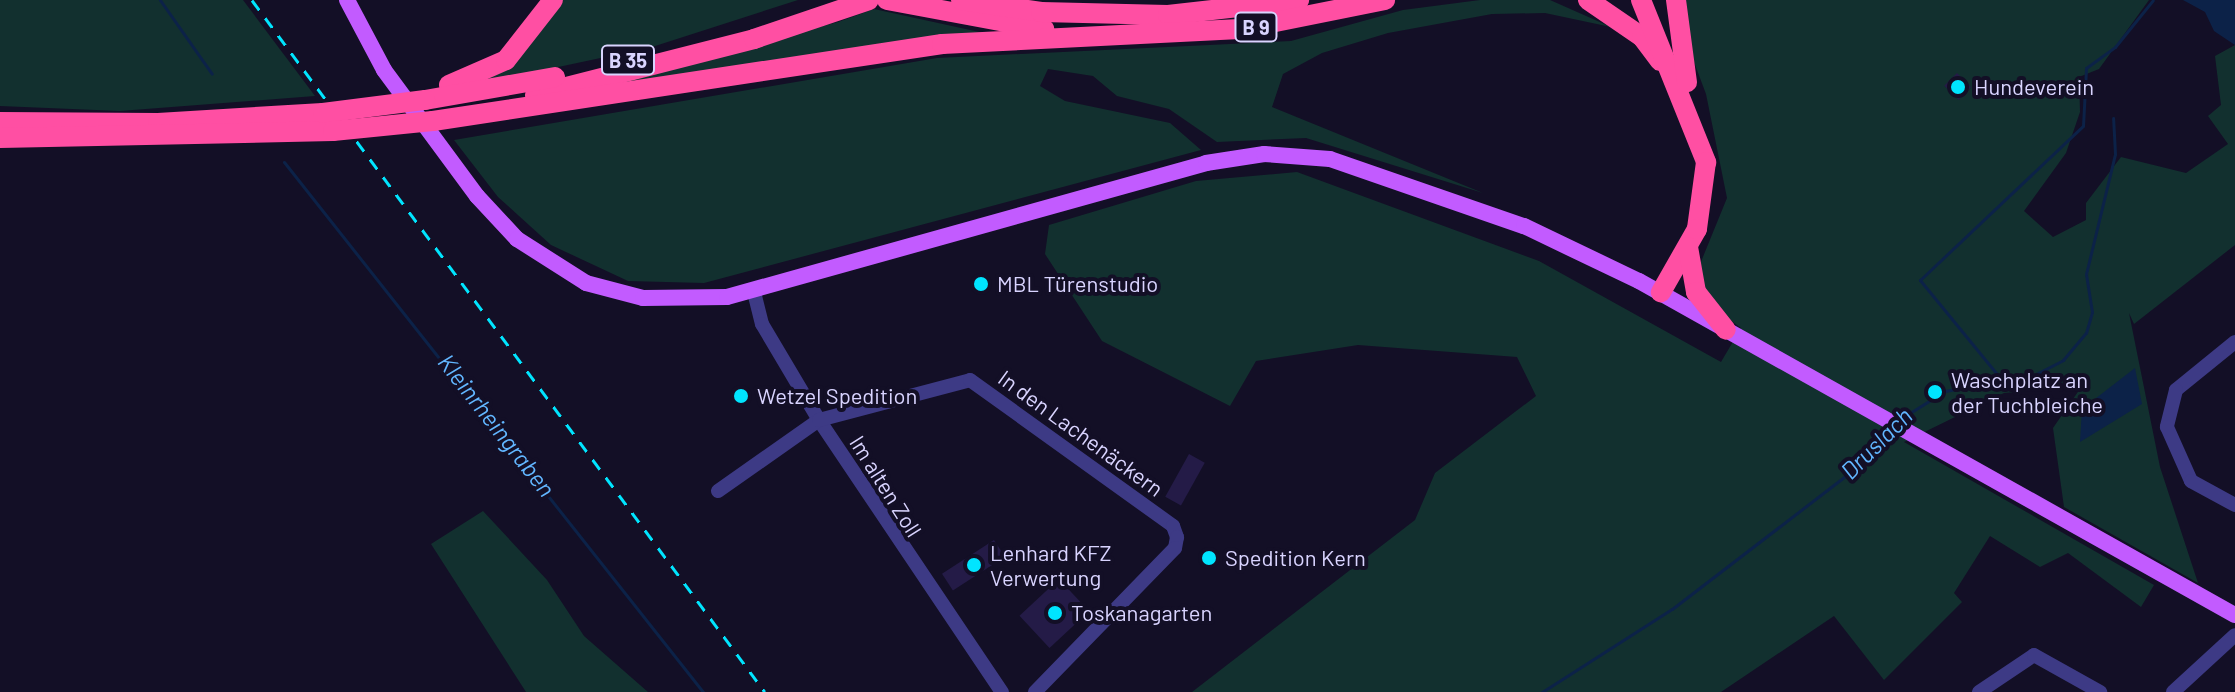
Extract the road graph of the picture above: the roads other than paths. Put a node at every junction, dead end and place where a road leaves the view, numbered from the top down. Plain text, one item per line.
1 (347, 0) edge
2 (553, 0) edge
3 (869, 0) edge
4 (887, 0) edge
5 (961, 0) edge
6 (1268, 0) edge
7 (1299, 0) edge
8 (1385, 0) edge
9 (1588, 0) edge
10 (1676, 0) edge
11 (832, 4) edge
12 (1644, 6) edge
13 (1237, 10) junction
14 (1124, 35) junction
15 (1687, 98) junction
16 (426, 107) junction
17 (0, 122) edge
18 (328, 122) junction
19 (0, 138) edge
20 (1688, 247) junction
21 (754, 292) junction
22 (1661, 292) junction
23 (1726, 330) junction
24 (2235, 342) edge
25 (819, 420) junction
26 (718, 491) dead end
27 (2235, 505) edge
28 (2235, 615) edge
29 (2235, 635) edge
30 (1002, 692) edge
31 (1035, 692) edge
32 (1979, 692) edge
33 (2100, 692) edge
34 (2173, 692) edge

1 - 21 main road
2 - 16 highway
3 - 11 highway
4 - 14 highway, B 9
5 - 13 highway, B 9
6 - 13 highway
7 - 13 highway, B 9
8 - 14 highway, B 9
9 - 15 highway
10 - 15 highway
11 - 16 highway, B 35
12 - 15 highway
14 - 16 highway
15 - 20 highway
16 - 18 highway, bridge
16 - 18 highway, B 35, bridge
17 - 18 highway, B 35
18 - 19 highway, B 35
20 - 22 highway
20 - 23 highway
21 - 22 main road
21 - 25 street, Im alten Zoll
22 - 23 main road
23 - 28 main road
24 - 27 street
25 - 26 street, In den Lachenäckern
25 - 30 street, Im alten Zoll
25 - 31 street, In den Lachenäckern
29 - 34 street
32 - 33 street

